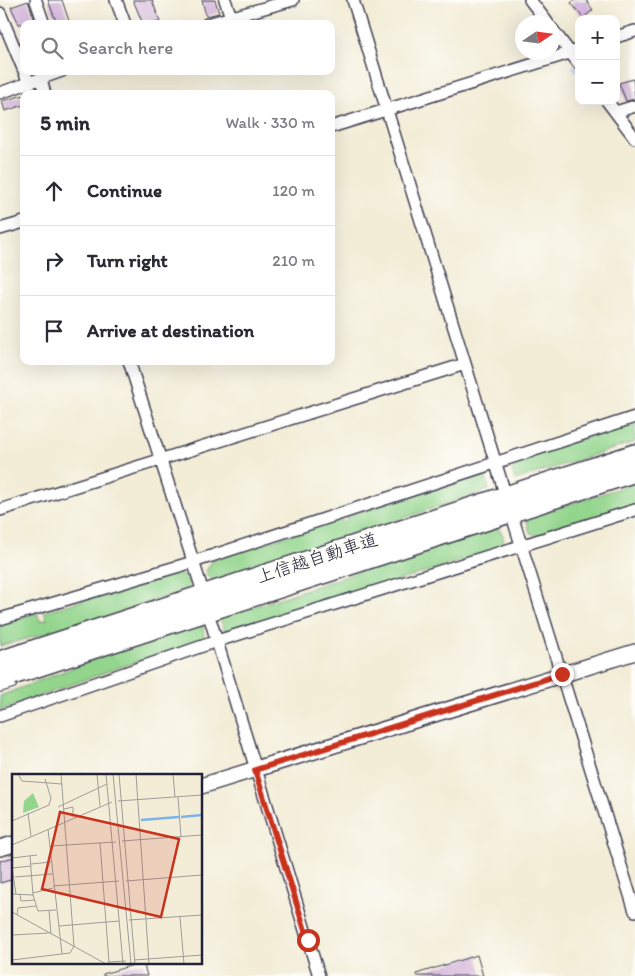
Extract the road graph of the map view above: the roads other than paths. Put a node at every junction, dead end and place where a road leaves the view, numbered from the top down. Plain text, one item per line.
1 (116, 0) edge
2 (225, 0) edge
3 (293, 0) edge
4 (353, 0) edge
5 (530, 0) edge
6 (36, 1) dead end
7 (0, 13) edge
8 (542, 15) edge
9 (231, 17) junction
10 (43, 20) edge
11 (123, 20) edge
12 (220, 20) edge
13 (635, 31) edge
14 (560, 37) edge
15 (620, 37) edge
16 (574, 52) edge
17 (20, 61) edge
18 (26, 75) edge
19 (50, 75) edge
20 (40, 79) junction
21 (29, 83) junction
22 (44, 90) edge
23 (0, 92) edge
24 (610, 105) edge
25 (635, 106) edge
26 (387, 110) junction
27 (616, 112) junction
28 (335, 126) edge
29 (635, 138) edge
30 (20, 223) edge
31 (0, 229) edge
32 (465, 364) junction
33 (130, 365) edge
34 (635, 417) edge
35 (635, 455) edge
36 (160, 460) junction
37 (496, 464) junction
38 (635, 471) edge
39 (503, 487) dead end
40 (0, 510) edge
41 (635, 510) edge
42 (514, 522) dead end
43 (521, 546) junction
44 (193, 562) junction
45 (201, 586) dead end
46 (0, 619) edge
47 (211, 622) dead end
48 (129, 628) junction
49 (217, 641) junction
50 (27, 645) dead end
51 (635, 652) edge
52 (0, 662) edge
53 (49, 670) dead end
54 (562, 674) junction
55 (0, 678) edge
56 (22, 681) dead end
57 (0, 689) edge
58 (0, 716) edge
59 (255, 770) junction
60 (202, 786) edge
61 (635, 911) edge
62 (319, 976) edge

1 - 11 street
2 - 9 street
3 - 9 street
4 - 26 street
5 - 8 street
6 - 10 street
7 - 17 street
9 - 12 street
13 - 15 street
14 - 16 street
16 - 26 street
18 - 21 street
19 - 20 street
20 - 21 street
20 - 22 street
21 - 23 street
24 - 27 street
25 - 27 street
26 - 28 street
26 - 32 street
27 - 29 street
30 - 31 street
32 - 36 street
32 - 37 street
33 - 36 street
34 - 37 street
35 - 48 highway, 上信越自動車道
36 - 40 street
36 - 44 street
37 - 39 street
37 - 44 street
38 - 48 highway, 上信越自動車道
41 - 43 street
42 - 43 street
43 - 49 street
43 - 54 street
44 - 45 street
44 - 46 street
47 - 49 street
48 - 50 lane
48 - 52 highway, 上信越自動車道
48 - 53 lane
48 - 55 highway, 上信越自動車道
49 - 58 street
49 - 59 street
51 - 54 street
54 - 59 street
54 - 61 street
56 - 57 lane
59 - 60 street
59 - 62 street

